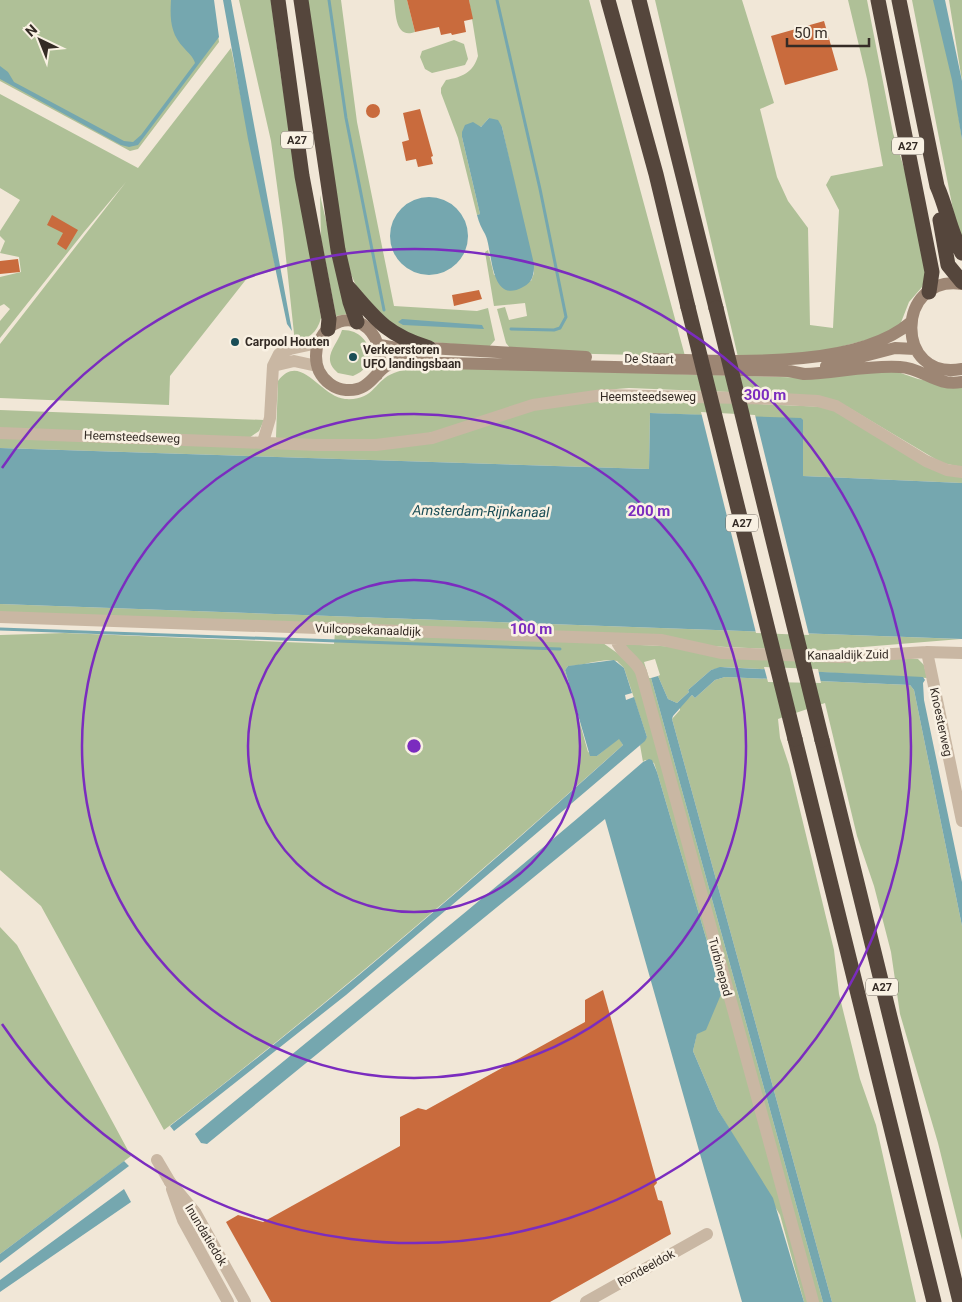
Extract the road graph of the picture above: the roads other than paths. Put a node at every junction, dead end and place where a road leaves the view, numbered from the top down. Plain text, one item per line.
1 (278, 0) edge
2 (301, 0) edge
3 (608, 0) edge
4 (639, 0) edge
5 (878, 0) edge
6 (899, 0) edge
7 (937, 186) junction
8 (962, 253) edge
9 (962, 283) edge
10 (346, 284) junction
11 (929, 292) junction
12 (357, 322) junction
13 (911, 322) junction
14 (328, 329) junction
15 (318, 344) junction
16 (380, 345) junction
17 (429, 348) junction
18 (915, 349) junction
19 (273, 366) junction
20 (317, 366) junction
21 (962, 369) edge
22 (789, 371) junction
23 (377, 375) junction
24 (962, 382) edge
25 (0, 433) edge
26 (263, 442) junction
27 (962, 472) edge
28 (0, 617) edge
29 (616, 639) junction
30 (927, 652) junction
31 (734, 653) joint
32 (962, 653) edge
33 (962, 821) edge
34 (157, 1160) dead end
35 (170, 1182) junction
36 (707, 1234) dead end
37 (228, 1302) edge
38 (245, 1302) edge
39 (586, 1302) edge
40 (814, 1302) edge
41 (934, 1302) edge
42 (960, 1302) edge

1 - 14 highway, A27
2 - 10 highway, A27
3 - 41 highway, A27, bridge
4 - 42 highway, A27, bridge
5 - 11 highway, A27
6 - 7 highway, A27
7 - 8 highway
7 - 9 highway, A27
9 - 11 main road
10 - 12 highway, A27
10 - 17 highway
11 - 13 main road
12 - 14 main road
12 - 16 main road
13 - 17 main road, De Staart
13 - 18 main road
14 - 15 main road
15 - 19 street
15 - 20 main road
16 - 17 main road, De Staart
16 - 23 main road
18 - 21 main road
18 - 22 main road, De Staart
19 - 20 street
19 - 26 street
20 - 23 main road
22 - 23 main road, De Staart
22 - 24 main road, De Staart
25 - 26 street, Heemsteedseweg
26 - 27 street, Heemsteedseweg
28 - 29 street, Vuilcopsekanaaldijk
29 - 31 street, Vuilcopsekanaaldijk
29 - 40 street, Turbinepad
30 - 31 street, Kanaaldijk Zuid
30 - 32 street, Kanaaldijk Zuid
30 - 33 street, Knoesterweg
34 - 35 street
35 - 37 street, Inundatiedok
35 - 38 street, Inundatiedok
36 - 39 street, Rondeeldok

